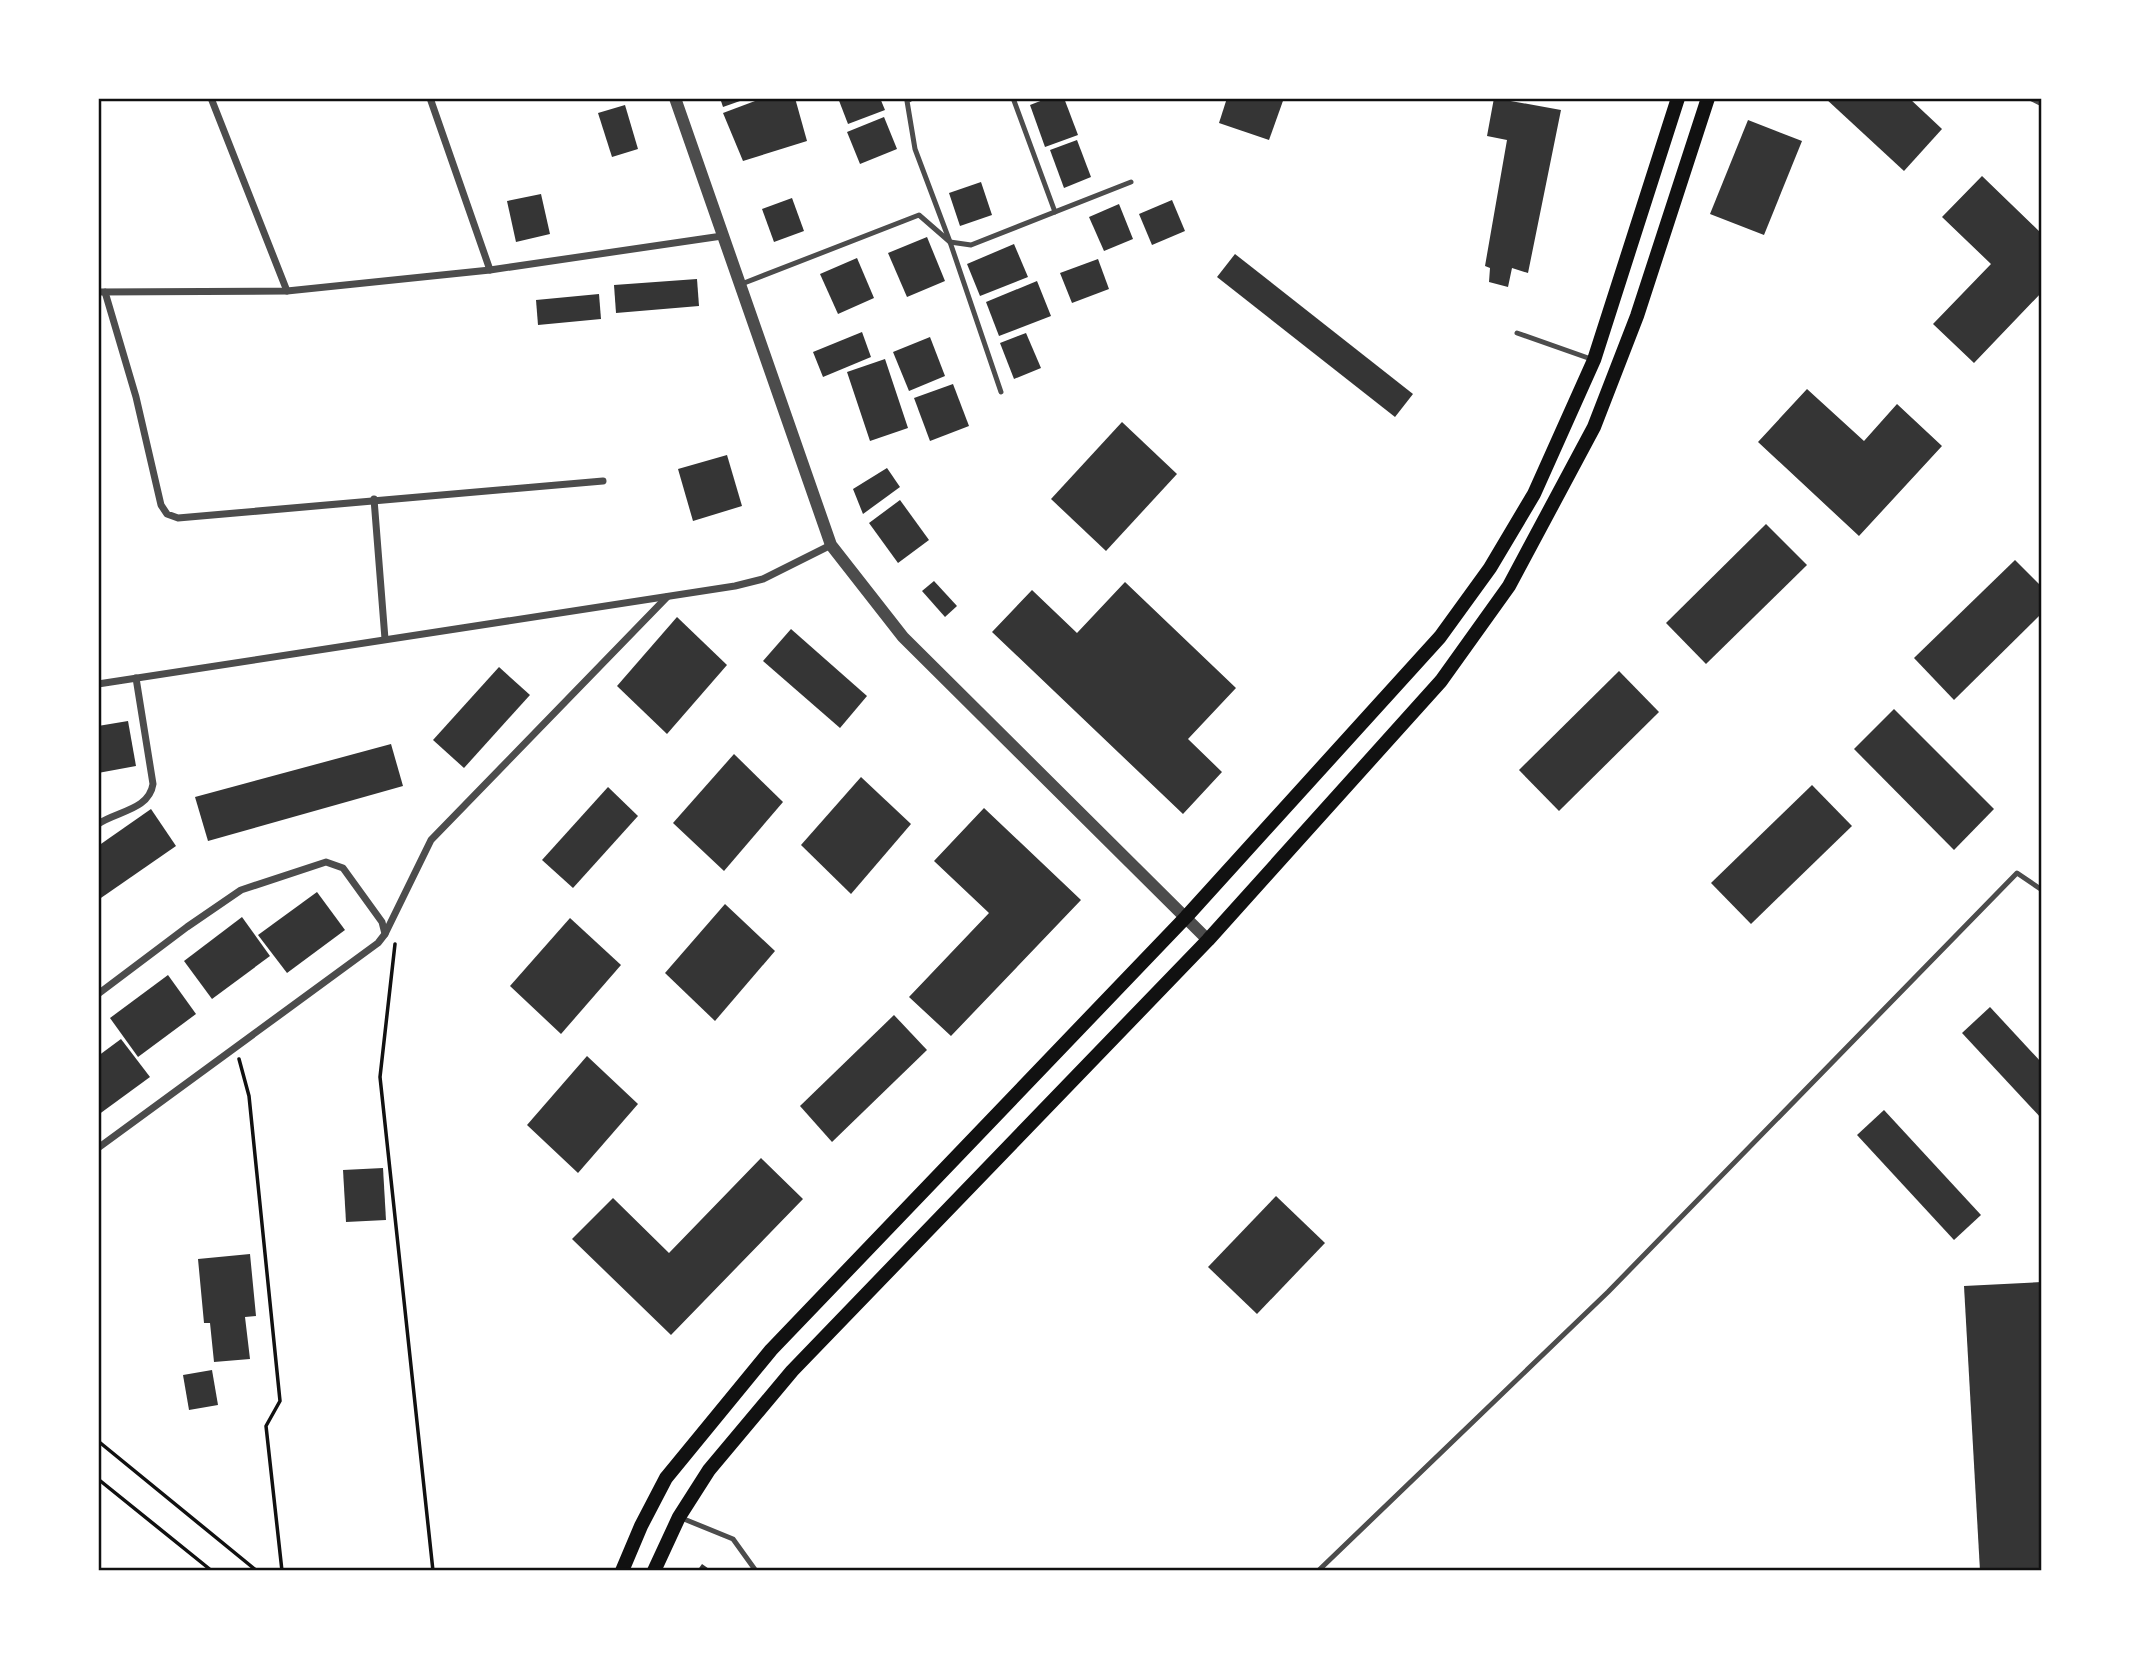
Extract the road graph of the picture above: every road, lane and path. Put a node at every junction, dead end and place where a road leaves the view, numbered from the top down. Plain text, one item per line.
1 (211, 98) edge
2 (430, 98) edge
3 (675, 98) edge
4 (912, 98) edge
5 (1013, 98) edge
6 (1678, 98) edge
7 (1708, 98) edge
8 (2030, 98) edge
9 (2042, 104) edge
10 (1132, 182) dead end
11 (1055, 212) junction
12 (722, 236) junction
13 (950, 242) junction
14 (490, 270) junction
15 (740, 285) junction
16 (287, 290) junction
17 (101, 292) edge
18 (1517, 332) dead end
19 (1594, 360) junction
20 (1001, 392) dead end
21 (603, 481) dead end
22 (374, 499) junction
23 (831, 545) junction
24 (667, 596) junction
25 (385, 639) junction
26 (135, 678) junction
27 (98, 684) edge
28 (98, 824) edge
29 (2042, 890) edge
30 (1186, 917) junction
31 (385, 934) junction
32 (1208, 940) junction
33 (98, 994) edge
34 (234, 1048) junction
35 (98, 1147) edge
36 (98, 1441) edge
37 (98, 1479) edge
38 (679, 1517) junction
39 (212, 1571) edge
40 (257, 1571) edge
41 (282, 1571) edge
42 (433, 1571) edge
43 (622, 1571) edge
44 (654, 1571) edge
45 (756, 1571) edge
46 (1318, 1571) edge

1 - 16 street
2 - 14 street
3 - 12 street
4 - 13 lane
5 - 11 lane
6 - 19 main road
7 - 32 main road
8 - 9 lane
10 - 11 lane
11 - 13 lane
12 - 14 street
12 - 15 street
13 - 15 lane
13 - 20 lane
14 - 16 street
15 - 23 street
16 - 17 street
17 - 22 street
18 - 19 lane
19 - 30 main road
21 - 22 street
22 - 25 street
23 - 24 street
23 - 30 street
24 - 25 street
24 - 31 street
25 - 26 street
26 - 27 street
26 - 28 street
29 - 46 lane
30 - 32 street
30 - 43 main road
31 - 33 street
31 - 34 street
31 - 42 path
32 - 38 main road
34 - 35 street
34 - 41 path
36 - 40 path
37 - 39 path
38 - 44 main road
38 - 45 lane

